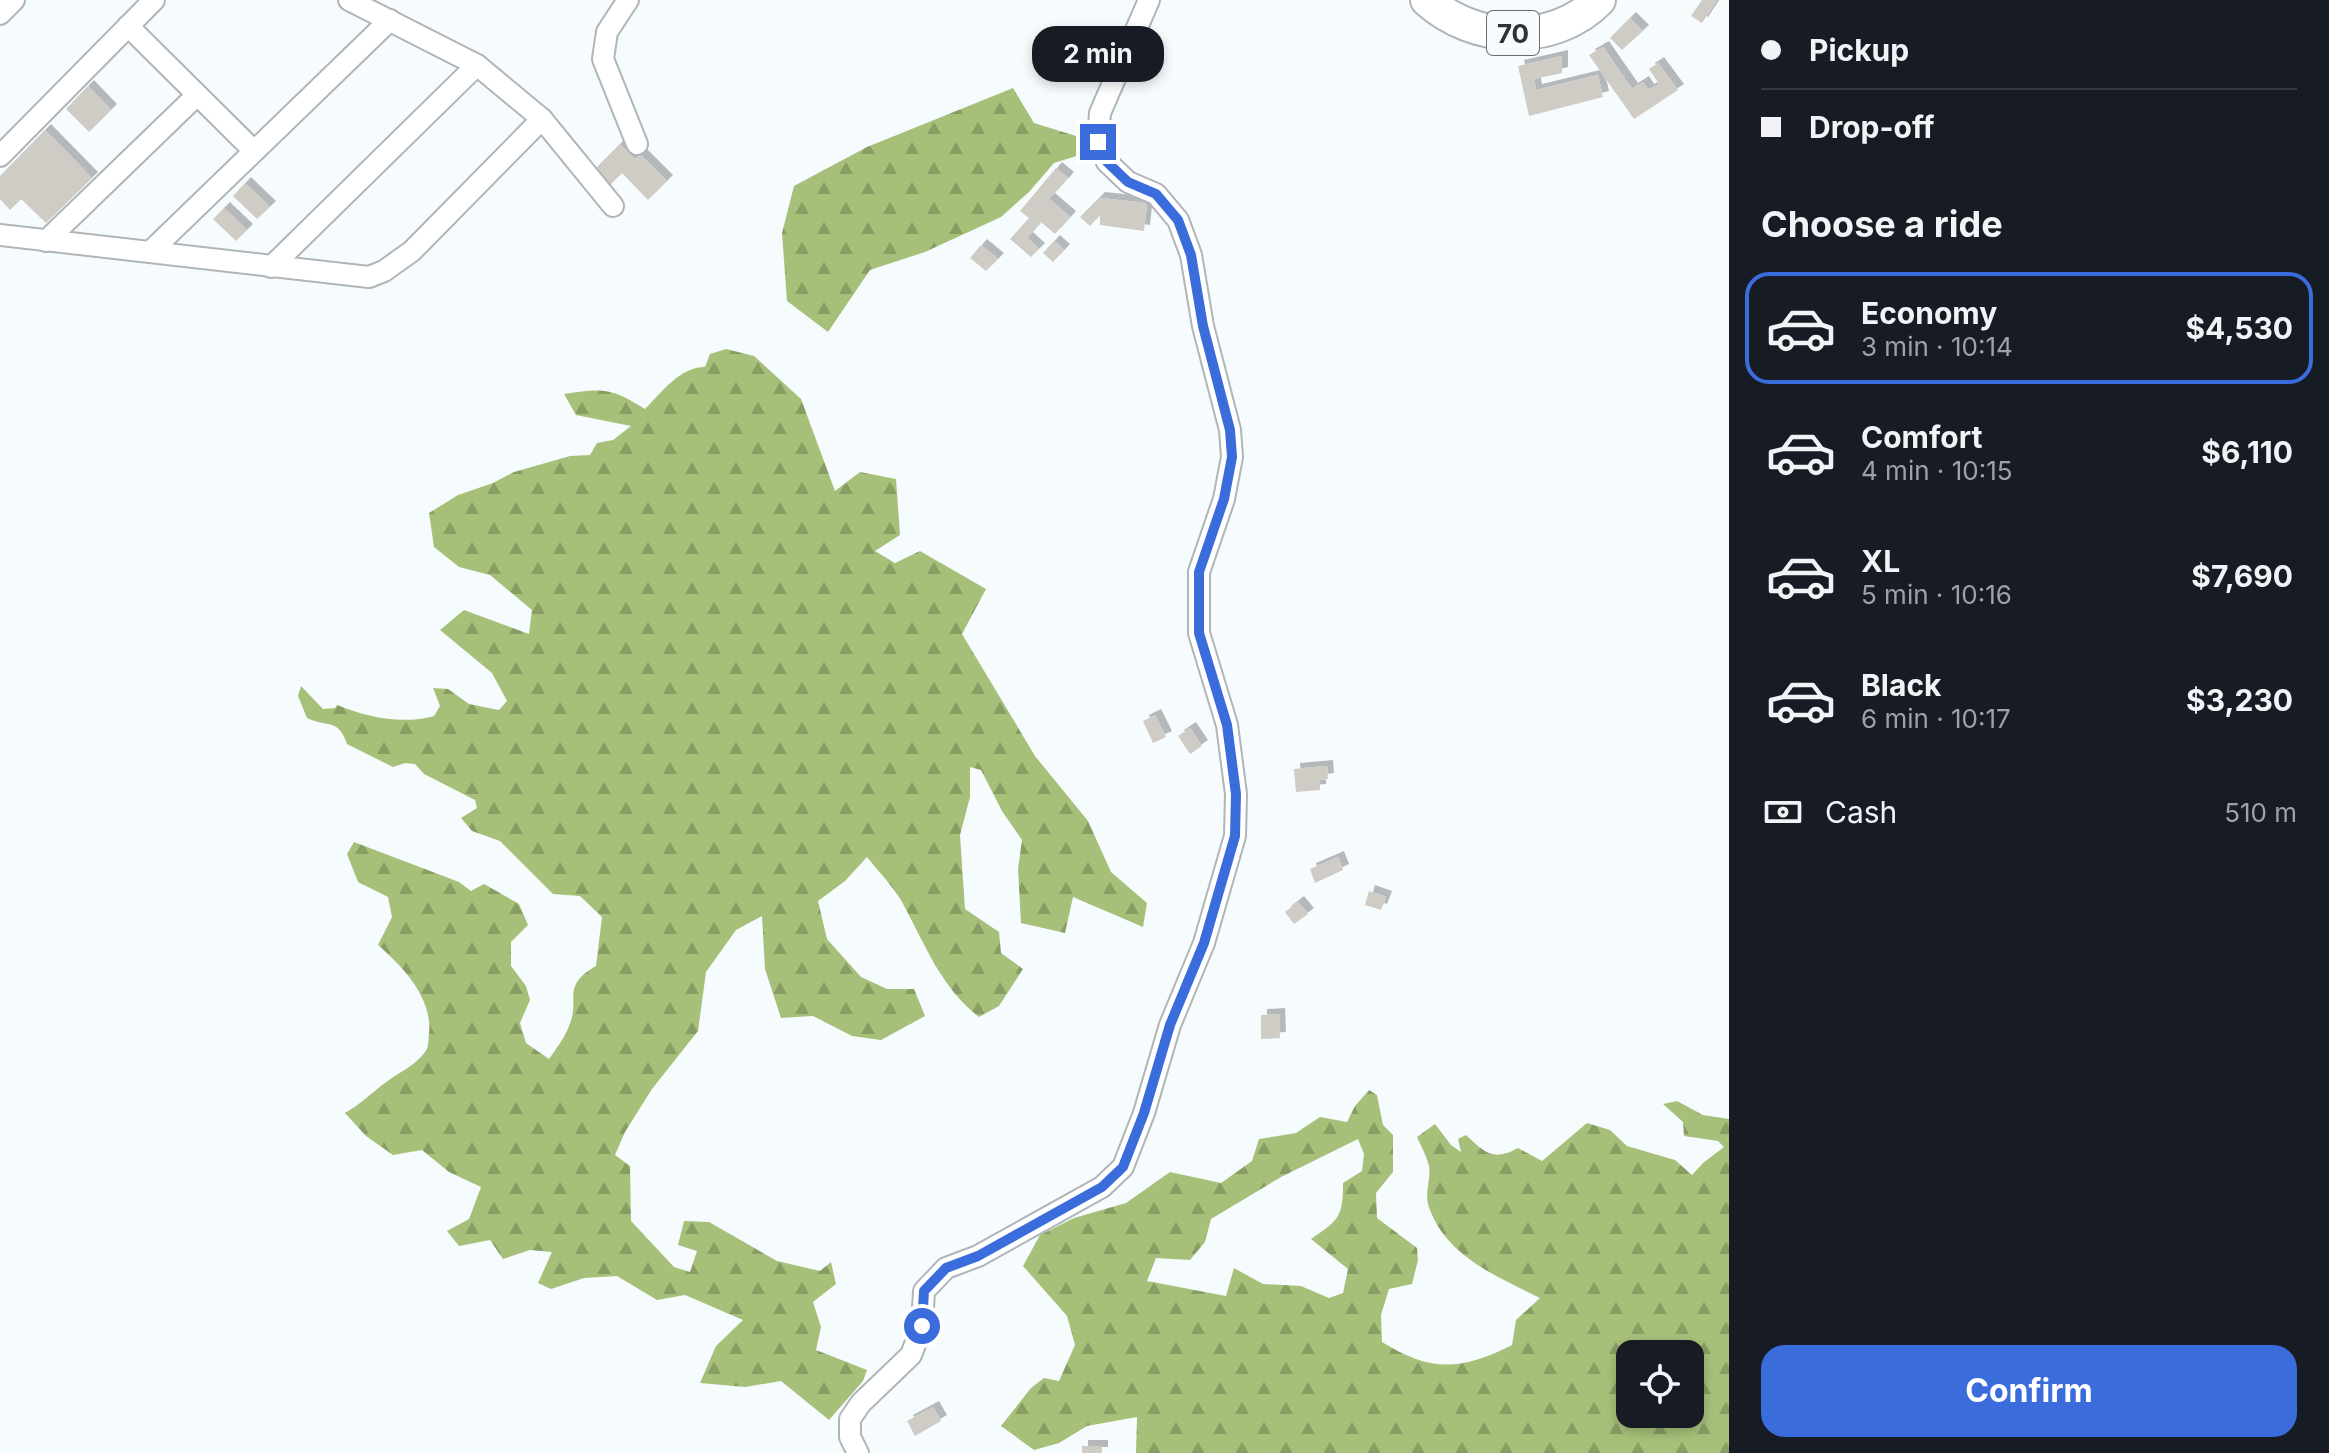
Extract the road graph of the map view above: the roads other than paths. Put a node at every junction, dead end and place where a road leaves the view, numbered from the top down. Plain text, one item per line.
1 (14, 0) edge
2 (154, 0) edge
3 (349, 0) edge
4 (628, 0) edge
5 (1149, 0) edge
6 (1427, 0) edge
7 (1599, 0) edge
8 (0, 14) edge
9 (390, 20) junction
10 (128, 26) junction
11 (477, 65) junction
12 (197, 95) junction
13 (542, 119) junction
14 (637, 144) dead end
15 (254, 151) junction
16 (0, 156) edge
17 (613, 206) dead end
18 (0, 235) edge
19 (46, 241) junction
20 (150, 252) junction
21 (271, 267) junction
22 (858, 1453) edge

1 - 8 street
2 - 10 street
3 - 9 street
4 - 14 street
5 - 22 street
6 - 7 main road, 70
9 - 11 street
9 - 15 street
10 - 12 street
10 - 16 street
11 - 13 street
11 - 21 street
12 - 15 street
12 - 19 street
13 - 17 street
13 - 21 street
15 - 20 street
18 - 19 street
19 - 20 street
20 - 21 street

